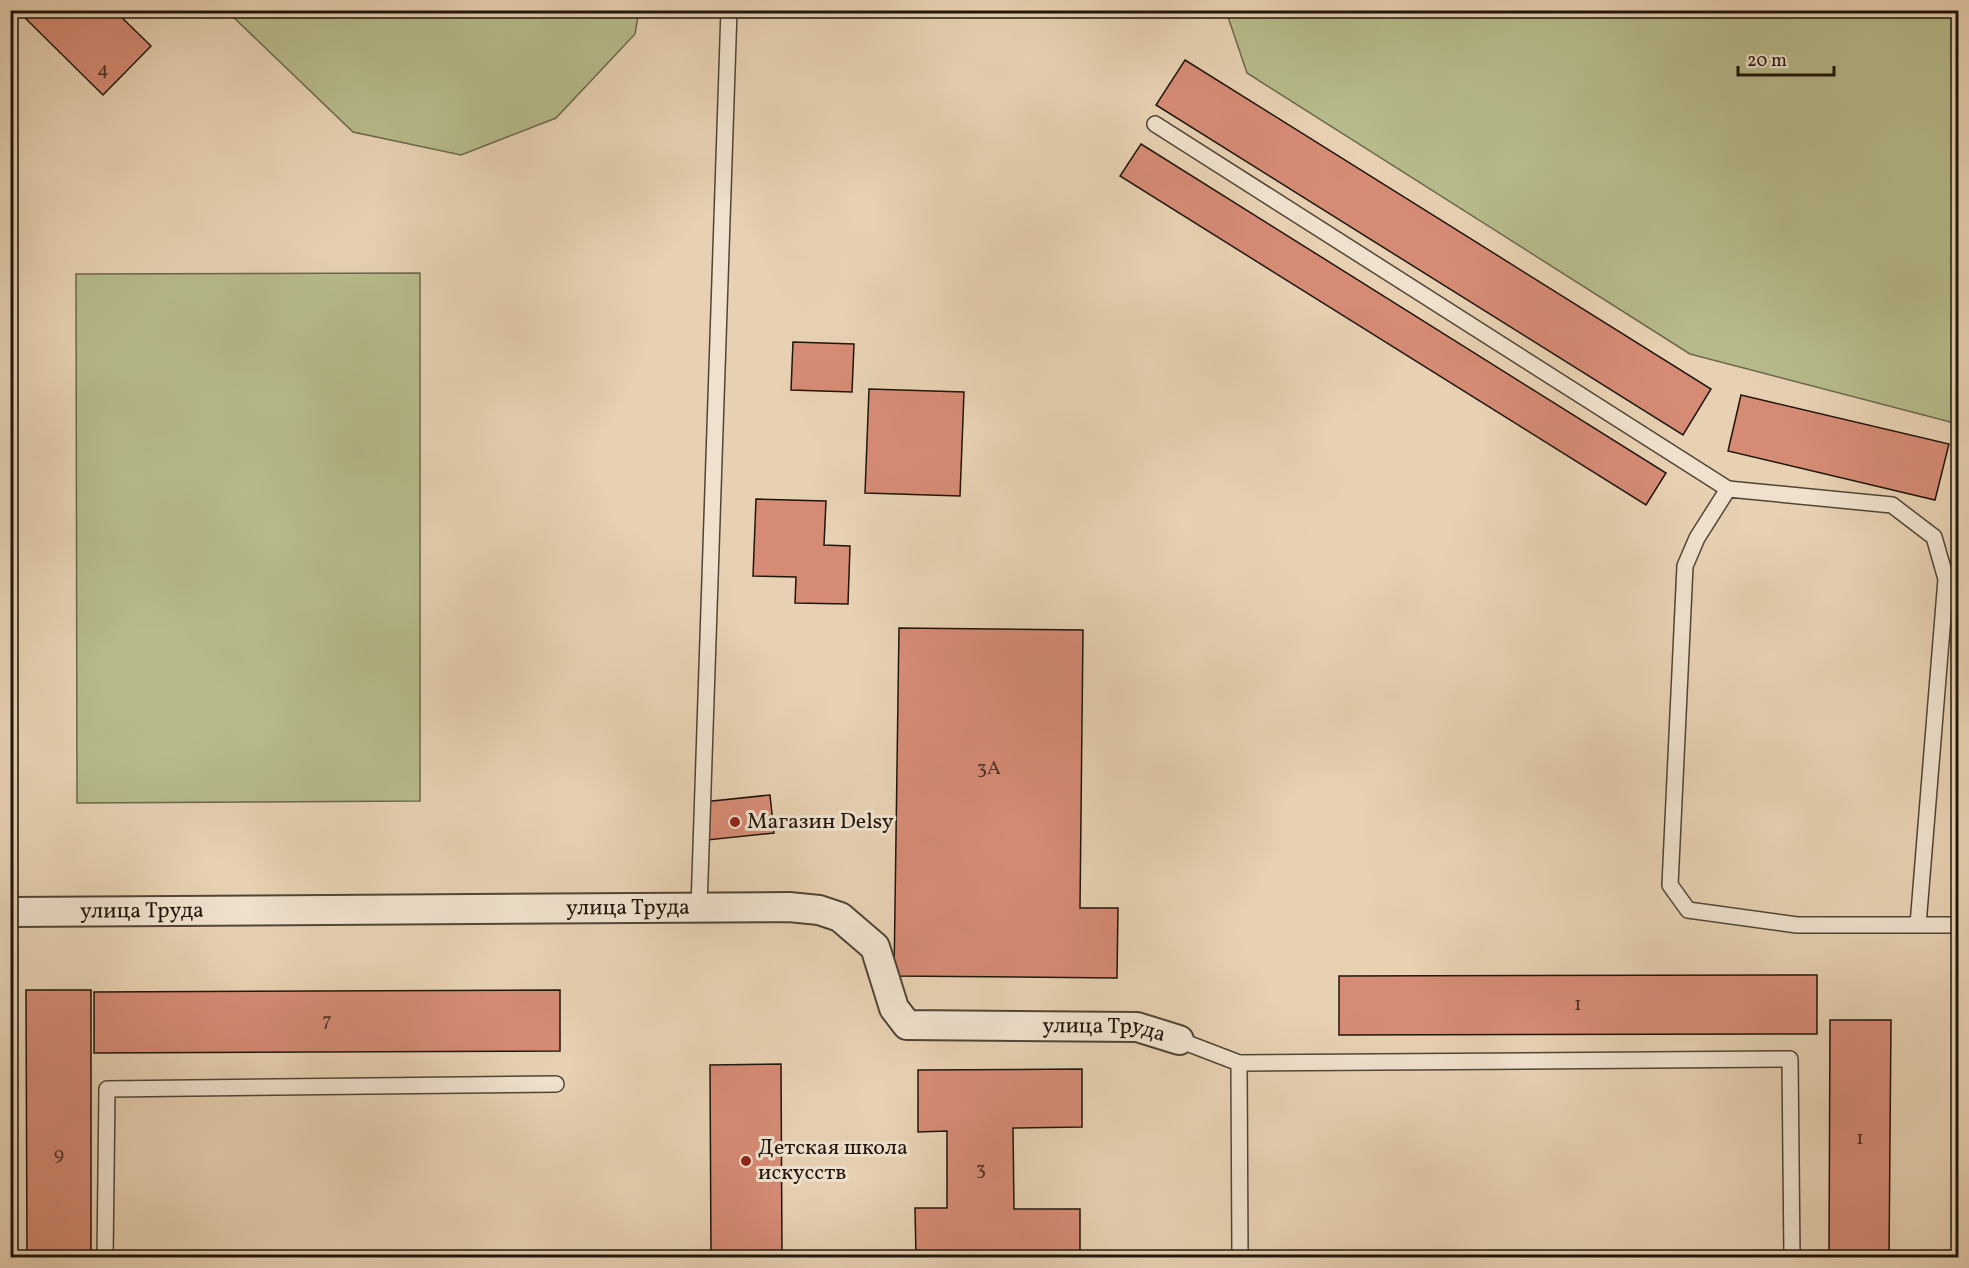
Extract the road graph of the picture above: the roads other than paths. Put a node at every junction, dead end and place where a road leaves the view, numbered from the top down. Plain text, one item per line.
1 (729, 10) edge
2 (1155, 124) dead end
3 (1728, 489) junction
4 (699, 908) junction
5 (10, 912) edge
6 (1918, 925) junction
7 (1959, 925) edge
8 (1179, 1040) joint
9 (1239, 1063) junction
10 (556, 1084) dead end
11 (105, 1257) edge
12 (1240, 1257) edge
13 (1792, 1257) edge

1 - 4 lane
2 - 3 lane
3 - 6 lane
3 - 6 lane
4 - 5 street, улица Труда
4 - 8 street, улица Труда
6 - 7 lane
8 - 9 lane
9 - 12 lane
9 - 13 lane
10 - 11 lane

